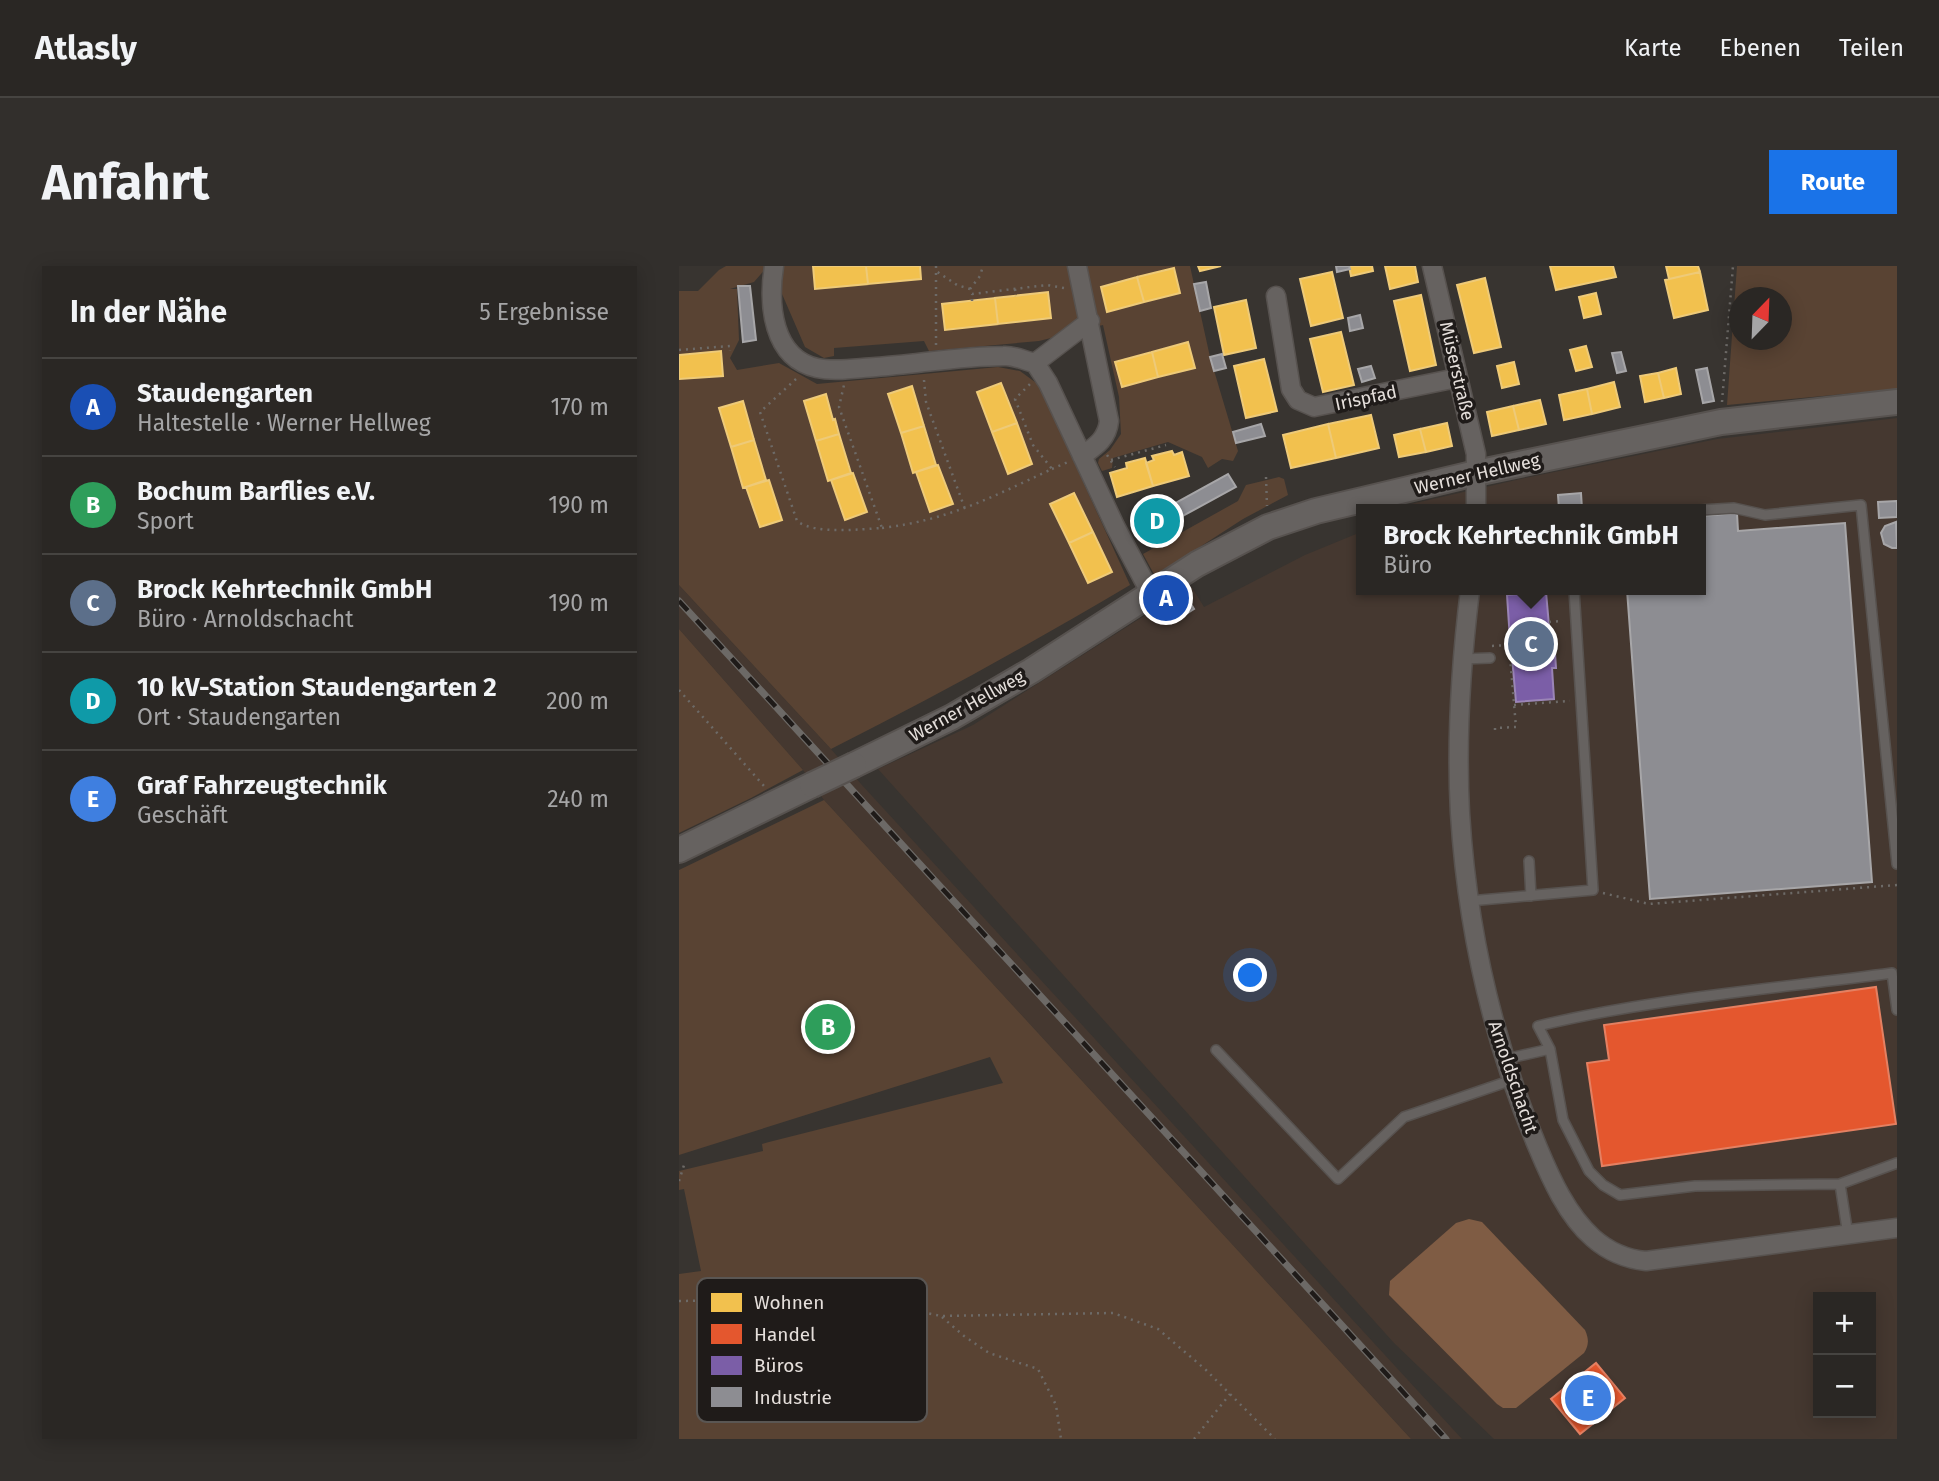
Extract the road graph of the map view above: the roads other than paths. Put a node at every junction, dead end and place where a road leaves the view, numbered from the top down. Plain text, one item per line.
1 (774, 266) edge
2 (1077, 266) edge
3 (1438, 267) edge
4 (1276, 296) dead end
5 (1090, 321) junction
6 (1038, 368) junction
7 (1457, 378) junction
8 (1897, 402) edge
9 (1082, 456) junction
10 (1476, 473) junction
11 (1476, 504) edge
12 (1706, 510) edge
13 (1150, 594) junction
14 (1469, 595) edge
15 (1574, 595) edge
16 (1490, 658) dead end
17 (1463, 659) junction
18 (679, 850) edge
19 (1529, 861) dead end
20 (1897, 864) edge
21 (1531, 896) junction
22 (1469, 901) junction
23 (1897, 1010) edge
24 (1550, 1049) junction
25 (1216, 1050) dead end
26 (1505, 1059) junction
27 (1511, 1080) junction
28 (1897, 1163) edge
29 (1840, 1184) junction
30 (1897, 1228) edge
31 (1848, 1235) junction

1 - 6 street
2 - 5 street
3 - 7 street, Müserstraße
4 - 7 street, Irispfad
5 - 6 street
5 - 9 street
6 - 9 street
7 - 10 street, Müserstraße
8 - 10 main road, Werner Hellweg
9 - 13 street
10 - 11 street
10 - 13 main road, Werner Hellweg
12 - 20 lane
13 - 18 main road, Werner Hellweg, bridge
14 - 17 street, Arnoldschacht
15 - 21 lane
16 - 17 lane
17 - 22 street, Arnoldschacht
19 - 21 lane
21 - 22 lane
22 - 26 street, Arnoldschacht
23 - 24 lane
24 - 26 lane
24 - 29 lane
25 - 27 lane
26 - 27 street, Arnoldschacht
27 - 31 street, Arnoldschacht
28 - 29 lane
29 - 31 lane
30 - 31 street, Arnoldschacht

